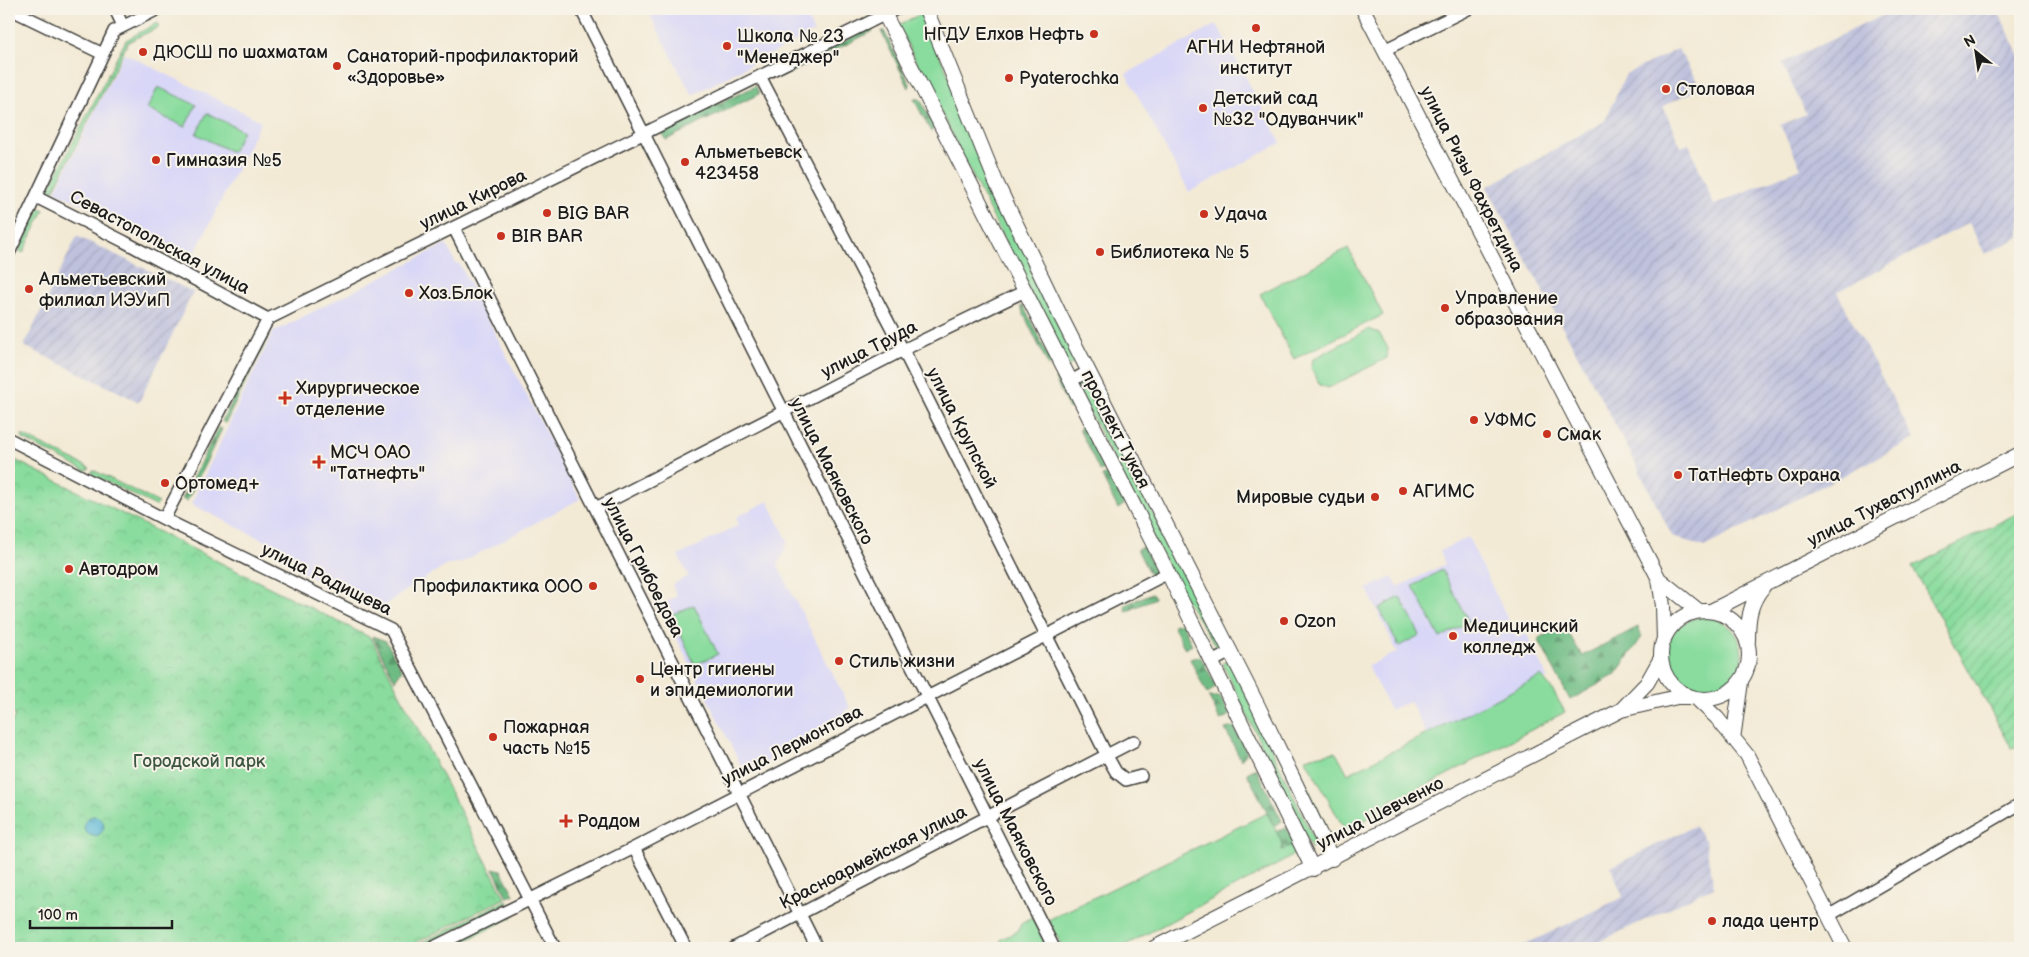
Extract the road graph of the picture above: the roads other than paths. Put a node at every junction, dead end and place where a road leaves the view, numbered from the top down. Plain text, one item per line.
1 (10, 9) edge
2 (114, 9) edge
3 (158, 9) edge
4 (581, 9) edge
5 (926, 9) edge
6 (1363, 9) edge
7 (1468, 9) edge
8 (887, 10) edge
9 (123, 26) junction
10 (1384, 50) junction
11 (103, 54) junction
12 (760, 76) junction
13 (645, 133) junction
14 (36, 197) junction
15 (454, 228) junction
16 (9, 253) edge
17 (1025, 291) junction
18 (268, 319) junction
19 (903, 350) junction
20 (1089, 371) junction
21 (1070, 381) junction
22 (783, 414) junction
23 (9, 439) edge
24 (2020, 454) edge
25 (596, 508) junction
26 (164, 519) junction
27 (1168, 573) junction
28 (1659, 579) junction
29 (1764, 586) junction
30 (1705, 611) junction
31 (1047, 634) junction
32 (1664, 640) junction
33 (1748, 642) junction
34 (1230, 652) junction
35 (1661, 658) junction
36 (1212, 662) junction
37 (1742, 682) junction
38 (928, 696) junction
39 (1693, 698) junction
40 (1621, 710) junction
41 (1733, 739) junction
42 (1134, 741) dead end
43 (1107, 756) junction
44 (1141, 776) dead end
45 (737, 792) junction
46 (2020, 804) edge
47 (988, 818) junction
48 (634, 848) junction
49 (1332, 859) junction
50 (1313, 868) junction
51 (530, 900) junction
52 (800, 914) junction
53 (1828, 916) junction
54 (432, 948) edge
55 (555, 948) edge
56 (686, 948) edge
57 (734, 948) edge
58 (817, 948) edge
59 (1054, 948) edge
60 (1154, 948) edge
61 (1845, 948) edge

1 - 11 street
2 - 9 street
3 - 9 street
4 - 13 street, улица Маяковского
5 - 20 main road, проспект Тукая
6 - 10 main road, улица Ризы Фахретдина
7 - 10 street
8 - 12 street, улица Кирова
8 - 17 main road, проспект Тукая
9 - 11 street
10 - 28 main road, улица Ризы Фахретдина
11 - 14 street
12 - 13 street, улица Кирова
12 - 19 street, улица Крупской
13 - 15 street, улица Кирова
13 - 22 street, улица Маяковского
14 - 16 street
14 - 18 street, Севастопольская улица
15 - 18 street, улица Кирова
15 - 25 street, улица Грибоедова
17 - 19 street, улица Труда
17 - 21 main road, проспект Тукая
18 - 26 street
19 - 22 street, улица Труда
19 - 31 street, улица Крупской
20 - 21 street
20 - 34 main road, проспект Тукая
21 - 27 main road, проспект Тукая
22 - 25 street, улица Труда
22 - 38 street, улица Маяковского
23 - 26 street, улица Радищева
24 - 29 main road, улица Тухватуллина
25 - 45 street, улица Грибоедова
26 - 51 street, улица Радищева
27 - 31 street, улица Лермонтова
27 - 36 main road, проспект Тукая
28 - 30 main road
28 - 32 main road
29 - 30 main road, улица Тухватуллина
29 - 33 main road
30 - 32 main road
30 - 33 main road
31 - 38 street, улица Лермонтова
31 - 43 street, улица Крупской
32 - 35 main road
33 - 37 main road
34 - 36 street
34 - 49 main road, проспект Тукая
35 - 39 main road
35 - 40 main road
36 - 50 main road, проспект Тукая
37 - 39 main road
37 - 41 main road
38 - 45 street, улица Лермонтова
38 - 47 street, улица Маяковского
39 - 40 main road
39 - 41 main road
40 - 49 main road, улица Шевченко
41 - 53 main road
42 - 43 street, Красноармейская улица
43 - 44 street, улица Крупской
43 - 47 street, Красноармейская улица
45 - 48 street, улица Лермонтова
45 - 52 street, улица Грибоедова
46 - 53 street
47 - 52 street, Красноармейская улица
47 - 59 street, улица Маяковского
48 - 51 street, улица Лермонтова
48 - 56 street
49 - 50 main road, улица Шевченко
50 - 60 main road, улица Шевченко
51 - 54 street, улица Лермонтова
51 - 55 street, улица Радищева
52 - 57 street, Красноармейская улица
52 - 58 street, улица Грибоедова
53 - 61 main road

